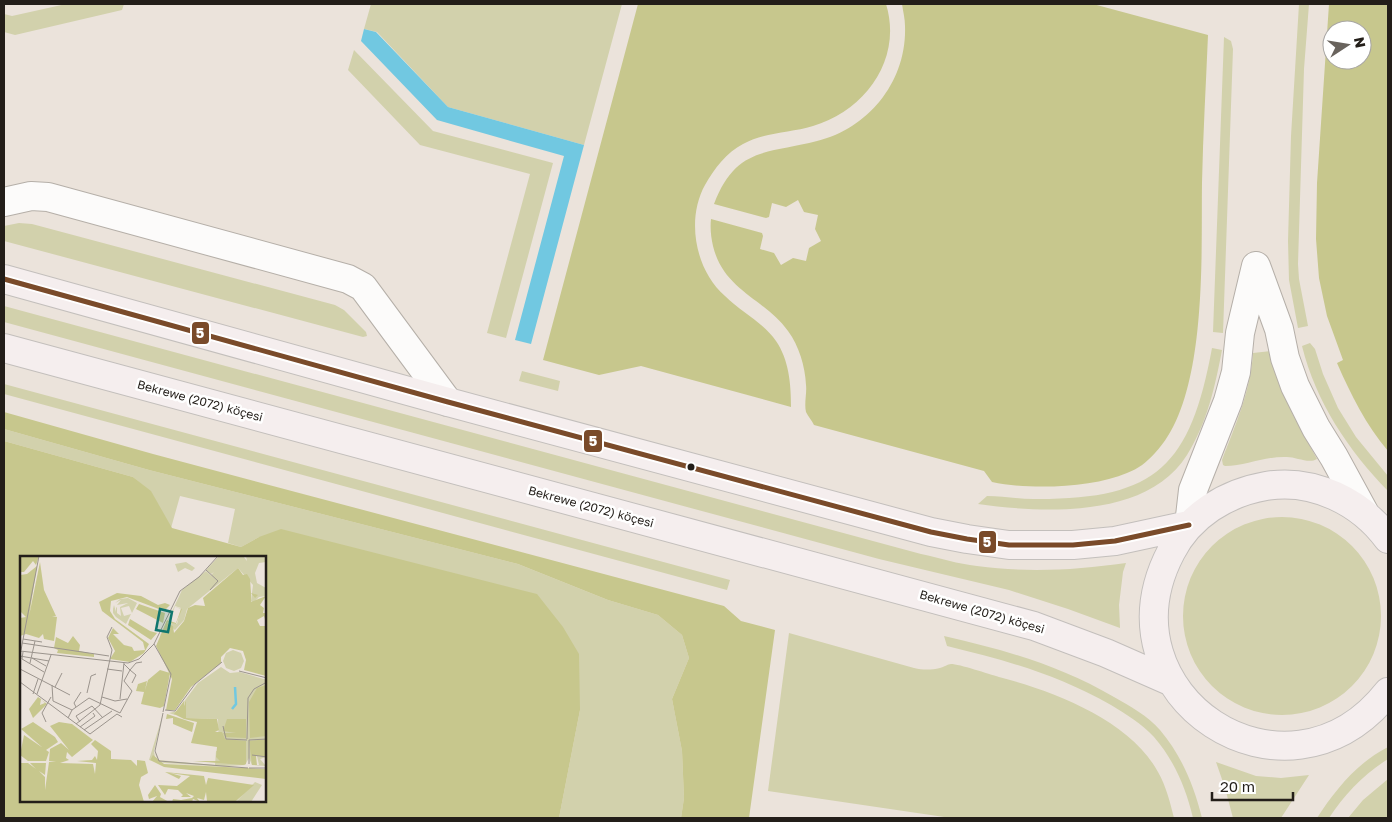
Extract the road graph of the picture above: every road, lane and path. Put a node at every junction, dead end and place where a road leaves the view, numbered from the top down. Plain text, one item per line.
1 (4, 202) edge
2 (4, 279) edge
3 (4, 348) edge
4 (448, 402) junction
5 (1189, 525) junction
6 (1380, 529) edge
7 (1172, 682) junction
8 (1385, 700) edge

1 - 4 street
2 - 4 main road, Bekrewe (2072) köçesi
3 - 7 main road, Bekrewe (2072) köçesi
4 - 5 main road, Bekrewe (2072) köçesi
5 - 6 main road, Bekrewe (2072) köçesi
5 - 6 street
5 - 7 main road, Bekrewe (2072) köçesi
7 - 8 main road, Bekrewe (2072) köçesi

